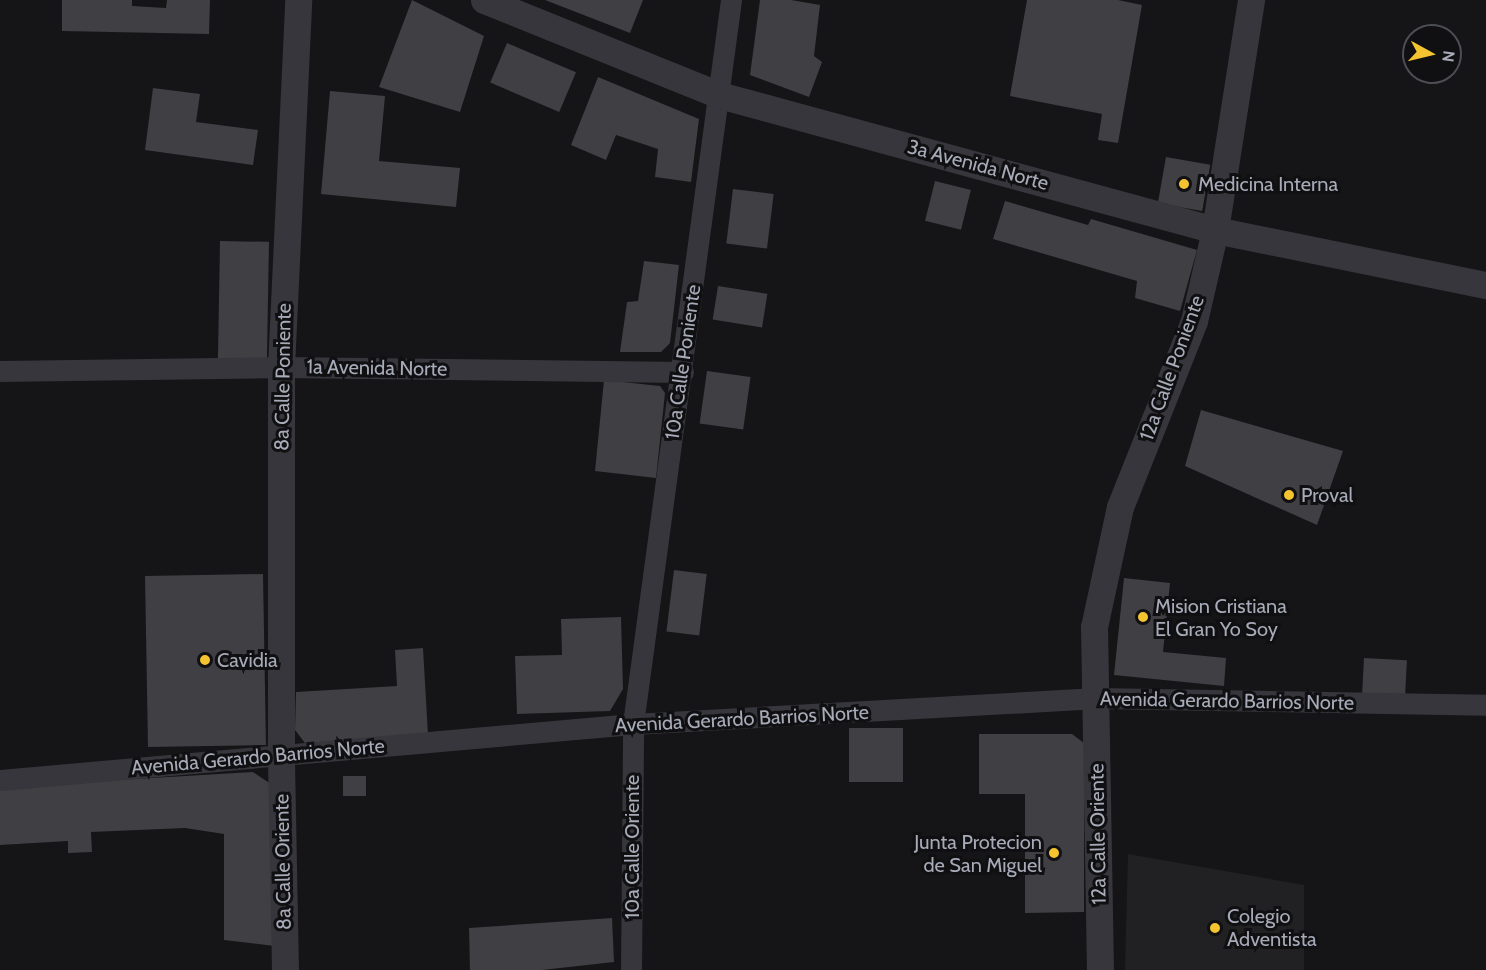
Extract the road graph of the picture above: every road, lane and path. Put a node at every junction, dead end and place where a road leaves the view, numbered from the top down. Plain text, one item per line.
1 (298, 0) edge
2 (484, 0) edge
3 (731, 0) edge
4 (1251, 0) edge
5 (719, 95) junction
6 (1215, 230) junction
7 (1486, 285) edge
8 (281, 367) junction
9 (0, 371) edge
10 (682, 372) junction
11 (1097, 698) junction
12 (1486, 705) edge
13 (633, 724) junction
14 (281, 754) junction
15 (0, 780) edge
16 (285, 970) edge
17 (632, 970) edge
18 (1100, 970) edge

1 - 8 street, 8a Calle Poniente
2 - 5 street, 3a Avenida Norte
3 - 5 street, 10a Calle Poniente
4 - 6 street, 12a Calle Poniente
5 - 6 street, 3a Avenida Norte
5 - 10 street, 10a Calle Poniente
6 - 7 street, 3a Avenida Norte
6 - 11 street, 12a Calle Poniente
8 - 9 street, 1a Avenida Norte
8 - 10 street, 1a Avenida Norte
8 - 14 street, 8a Calle Poniente
10 - 13 street, 10a Calle Poniente
11 - 12 street, Avenida Gerardo Barrios Norte
11 - 13 street, Avenida Gerardo Barrios Norte
11 - 18 street, 12a Calle Oriente
13 - 14 street, Avenida Gerardo Barrios Norte
13 - 17 street, 10a Calle Oriente
14 - 15 street, Avenida Gerardo Barrios Norte
14 - 16 street, 8a Calle Oriente

